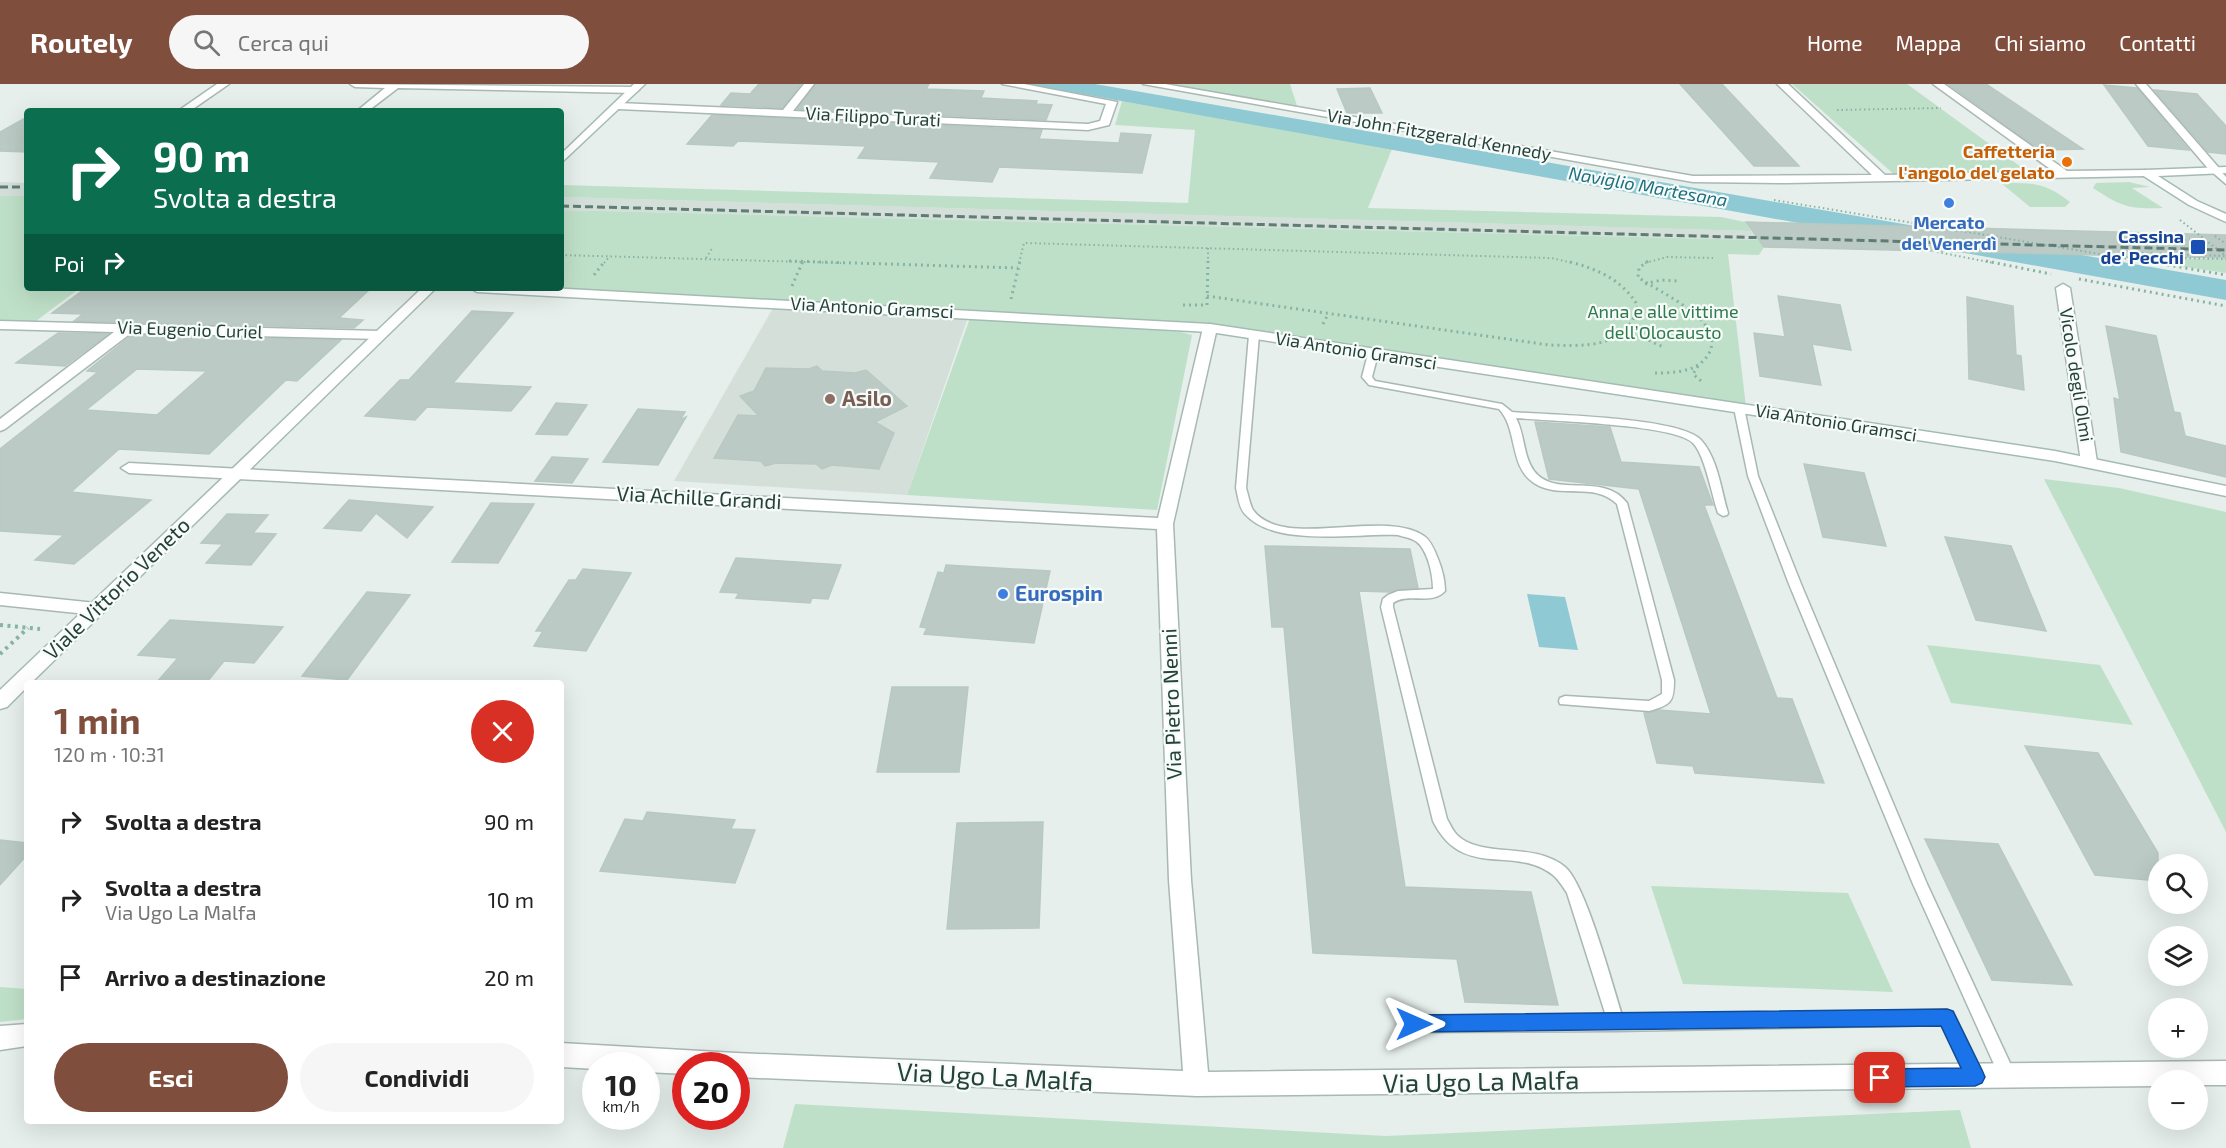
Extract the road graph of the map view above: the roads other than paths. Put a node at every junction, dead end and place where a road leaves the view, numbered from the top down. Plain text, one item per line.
1 (224, 84) edge
2 (355, 84) edge
3 (809, 84) edge
4 (1007, 84) edge
5 (1148, 84) edge
6 (1211, 84) edge
7 (1782, 84) edge
8 (1926, 84) edge
9 (1938, 84) edge
10 (2141, 84) edge
11 (396, 85) edge
12 (637, 87) edge
13 (1192, 92) junction
14 (618, 106) junction
15 (188, 108) edge
16 (366, 108) edge
17 (786, 112) junction
18 (564, 157) edge
19 (2220, 170) edge
20 (2145, 173) junction
21 (2060, 175) junction
22 (1882, 178) junction
23 (2226, 182) edge
24 (2226, 218) edge
25 (2063, 288) dead end
26 (426, 291) edge
27 (532, 291) edge
28 (0, 325) edge
29 (128, 328) junction
30 (1210, 328) junction
31 (380, 335) junction
32 (1254, 335) junction
33 (1373, 354) junction
34 (1738, 408) junction
35 (1510, 415) junction
36 (0, 426) edge
37 (2090, 462) junction
38 (129, 468) dead end
39 (233, 476) junction
40 (2226, 491) edge
41 (1723, 513) dead end
42 (1165, 524) junction
43 (0, 599) edge
44 (96, 609) junction
45 (1565, 701) dead end
46 (0, 702) edge
47 (1616, 1023) junction
48 (1414, 1024) dead end
49 (24, 1035) edge
50 (0, 1038) edge
51 (564, 1055) edge
52 (672, 1061) edge
53 (750, 1066) edge
54 (2226, 1073) edge
55 (2008, 1076) junction
56 (1975, 1077) junction
57 (1197, 1084) junction

1 - 15 street
2 - 11 street
3 - 17 street
4 - 17 street, Via Filippo Turati
5 - 13 street, Via John Fitzgerald Kennedy
6 - 13 street
7 - 22 street
8 - 21 street
9 - 21 street
10 - 19 street
11 - 12 street
11 - 16 street
12 - 14 street
13 - 22 street, Via John Fitzgerald Kennedy
14 - 17 street, Via Filippo Turati
14 - 18 street
19 - 20 street, Via John Fitzgerald Kennedy
19 - 23 lane
20 - 21 street, Via John Fitzgerald Kennedy
20 - 24 street
21 - 22 street, Via John Fitzgerald Kennedy
25 - 37 street, Vicolo degli Olmi
26 - 31 street, Viale Vittorio Veneto
27 - 30 street, Via Antonio Gramsci
28 - 29 street, Via Eugenio Curiel
29 - 31 street, Via Eugenio Curiel
29 - 36 street
30 - 32 street, Via Antonio Gramsci
30 - 42 street, Via Pietro Nenni
31 - 39 street, Viale Vittorio Veneto
32 - 33 street, Via Antonio Gramsci
32 - 47 lane
33 - 34 street, Via Antonio Gramsci
33 - 35 lane
34 - 37 street, Via Antonio Gramsci
34 - 55 lane
35 - 41 lane
35 - 45 lane
37 - 40 street, Via Antonio Gramsci
38 - 39 street
39 - 42 street, Via Achille Grandi
39 - 44 street, Viale Vittorio Veneto
42 - 57 street, Via Pietro Nenni
43 - 44 street
44 - 46 street, Viale Vittorio Veneto
47 - 48 lane
47 - 56 lane
49 - 50 street
51 - 52 street, Via Ugo La Malfa
53 - 57 street, Via Ugo La Malfa
54 - 55 street, Via Ugo La Malfa
55 - 56 street, Via Ugo La Malfa
56 - 57 street, Via Ugo La Malfa

